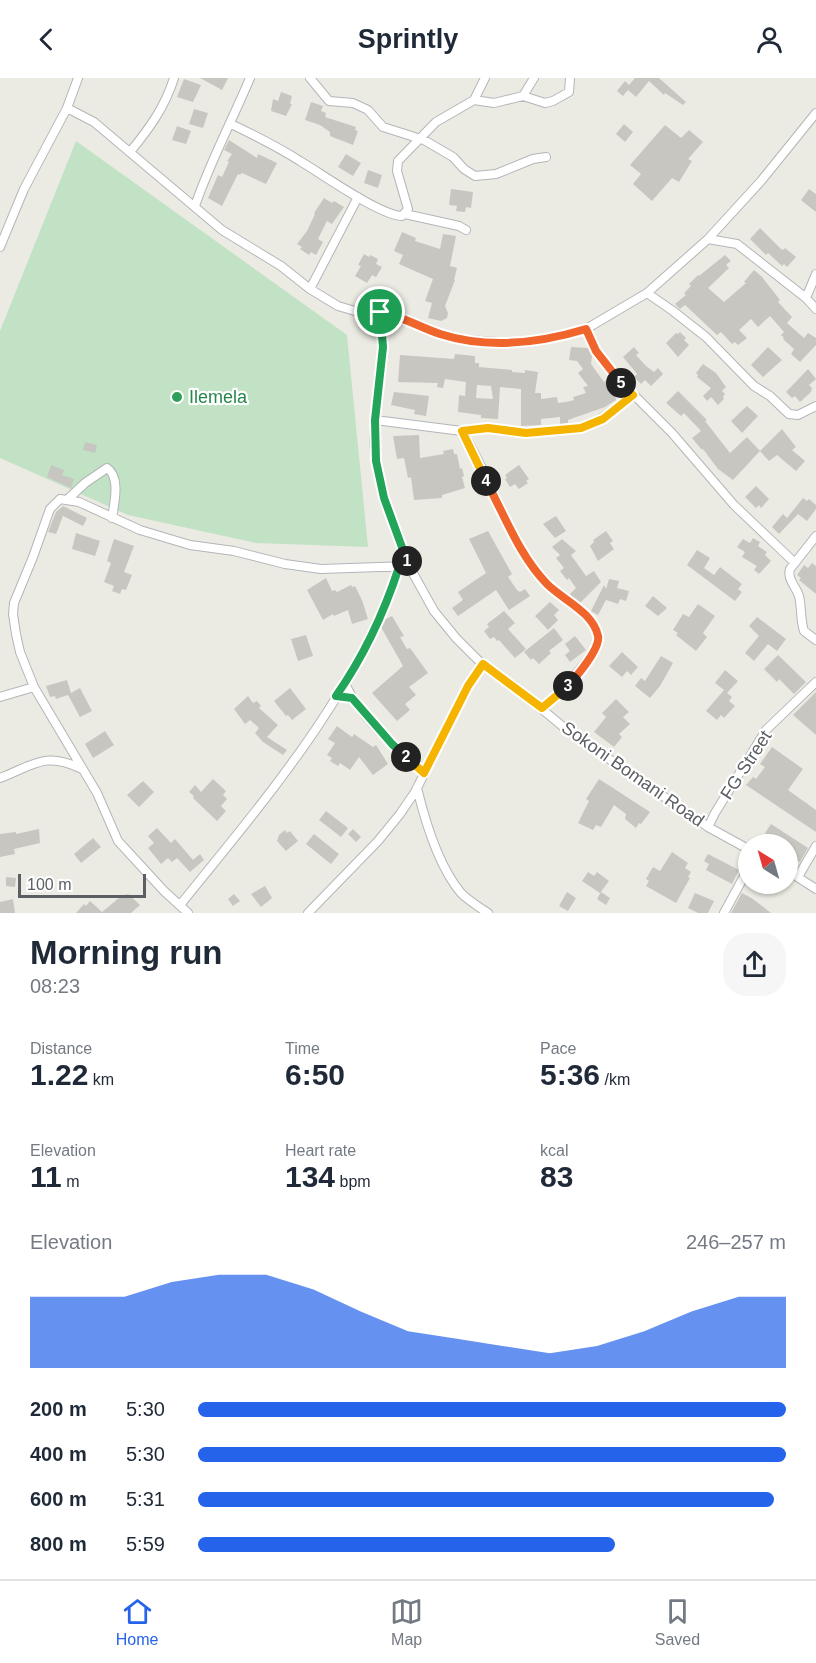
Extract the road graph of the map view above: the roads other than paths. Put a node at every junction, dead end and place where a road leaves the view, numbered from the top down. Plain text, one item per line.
1 (78, 78) edge
2 (174, 78) edge
3 (249, 78) edge
4 (310, 78) edge
5 (485, 78) edge
6 (534, 78) edge
7 (570, 78) edge
8 (523, 96) junction
9 (474, 100) junction
10 (67, 108) junction
11 (816, 113) edge
12 (231, 124) junction
13 (419, 139) junction
14 (130, 152) junction
15 (546, 157) dead end
16 (358, 197) junction
17 (195, 206) junction
18 (405, 214) junction
19 (466, 230) dead end
20 (708, 240) junction
21 (0, 247) edge
22 (816, 274) edge
23 (310, 289) junction
24 (647, 293) junction
25 (806, 298) junction
26 (816, 309) edge
27 (380, 312) junction
28 (586, 329) junction
29 (633, 395) junction
30 (816, 406) edge
31 (375, 420) junction
32 (462, 431) junction
33 (68, 500) junction
34 (112, 518) junction
35 (816, 536) edge
36 (795, 563) junction
37 (409, 566) junction
38 (399, 567) junction
39 (816, 640) edge
40 (483, 664) junction
41 (816, 682) edge
42 (345, 684) junction
43 (33, 687) junction
44 (336, 696) junction
45 (0, 697) edge
46 (352, 698) junction
47 (542, 708) junction
48 (83, 769) junction
49 (424, 773) junction
50 (0, 778) edge
51 (417, 788) junction
52 (708, 827) junction
53 (738, 844) edge
54 (816, 846) edge
55 (798, 877) joint
56 (738, 887) edge
57 (816, 889) edge
58 (180, 905) junction
59 (188, 913) edge
60 (308, 913) edge
61 (488, 913) edge
62 (724, 913) edge

1 - 10 street
2 - 14 street
3 - 12 street
4 - 13 street
5 - 9 street
6 - 8 street
7 - 8 street
8 - 9 street
9 - 13 street
10 - 14 street
10 - 21 street
11 - 20 street
12 - 16 street
12 - 17 street
13 - 15 street
13 - 18 street
14 - 17 street
16 - 18 street
16 - 23 street
17 - 23 street
18 - 19 street
20 - 24 street
20 - 25 street
22 - 25 street
23 - 27 street
24 - 28 street
24 - 30 street
25 - 26 street
27 - 28 street
27 - 31 street, Sokoni Bomani Road
28 - 29 street
29 - 32 street
29 - 36 street
31 - 32 street
31 - 37 street, Sokoni Bomani Road
32 - 47 street
33 - 34 street
33 - 34 street
33 - 43 street
34 - 38 street
35 - 36 street
36 - 39 street
37 - 38 street
37 - 40 street, Sokoni Bomani Road
38 - 42 street
40 - 47 street, Sokoni Bomani Road
40 - 49 street
41 - 52 street, FG Street
42 - 44 street
42 - 46 street
43 - 45 street
43 - 48 street
44 - 46 street
44 - 58 street
46 - 49 street
47 - 52 street, Sokoni Bomani Road
48 - 50 street
48 - 58 street
49 - 51 street
51 - 60 street
51 - 61 street
52 - 53 street, Sokoni Bomani Road
54 - 55 street
55 - 57 street
56 - 62 street
58 - 59 street

